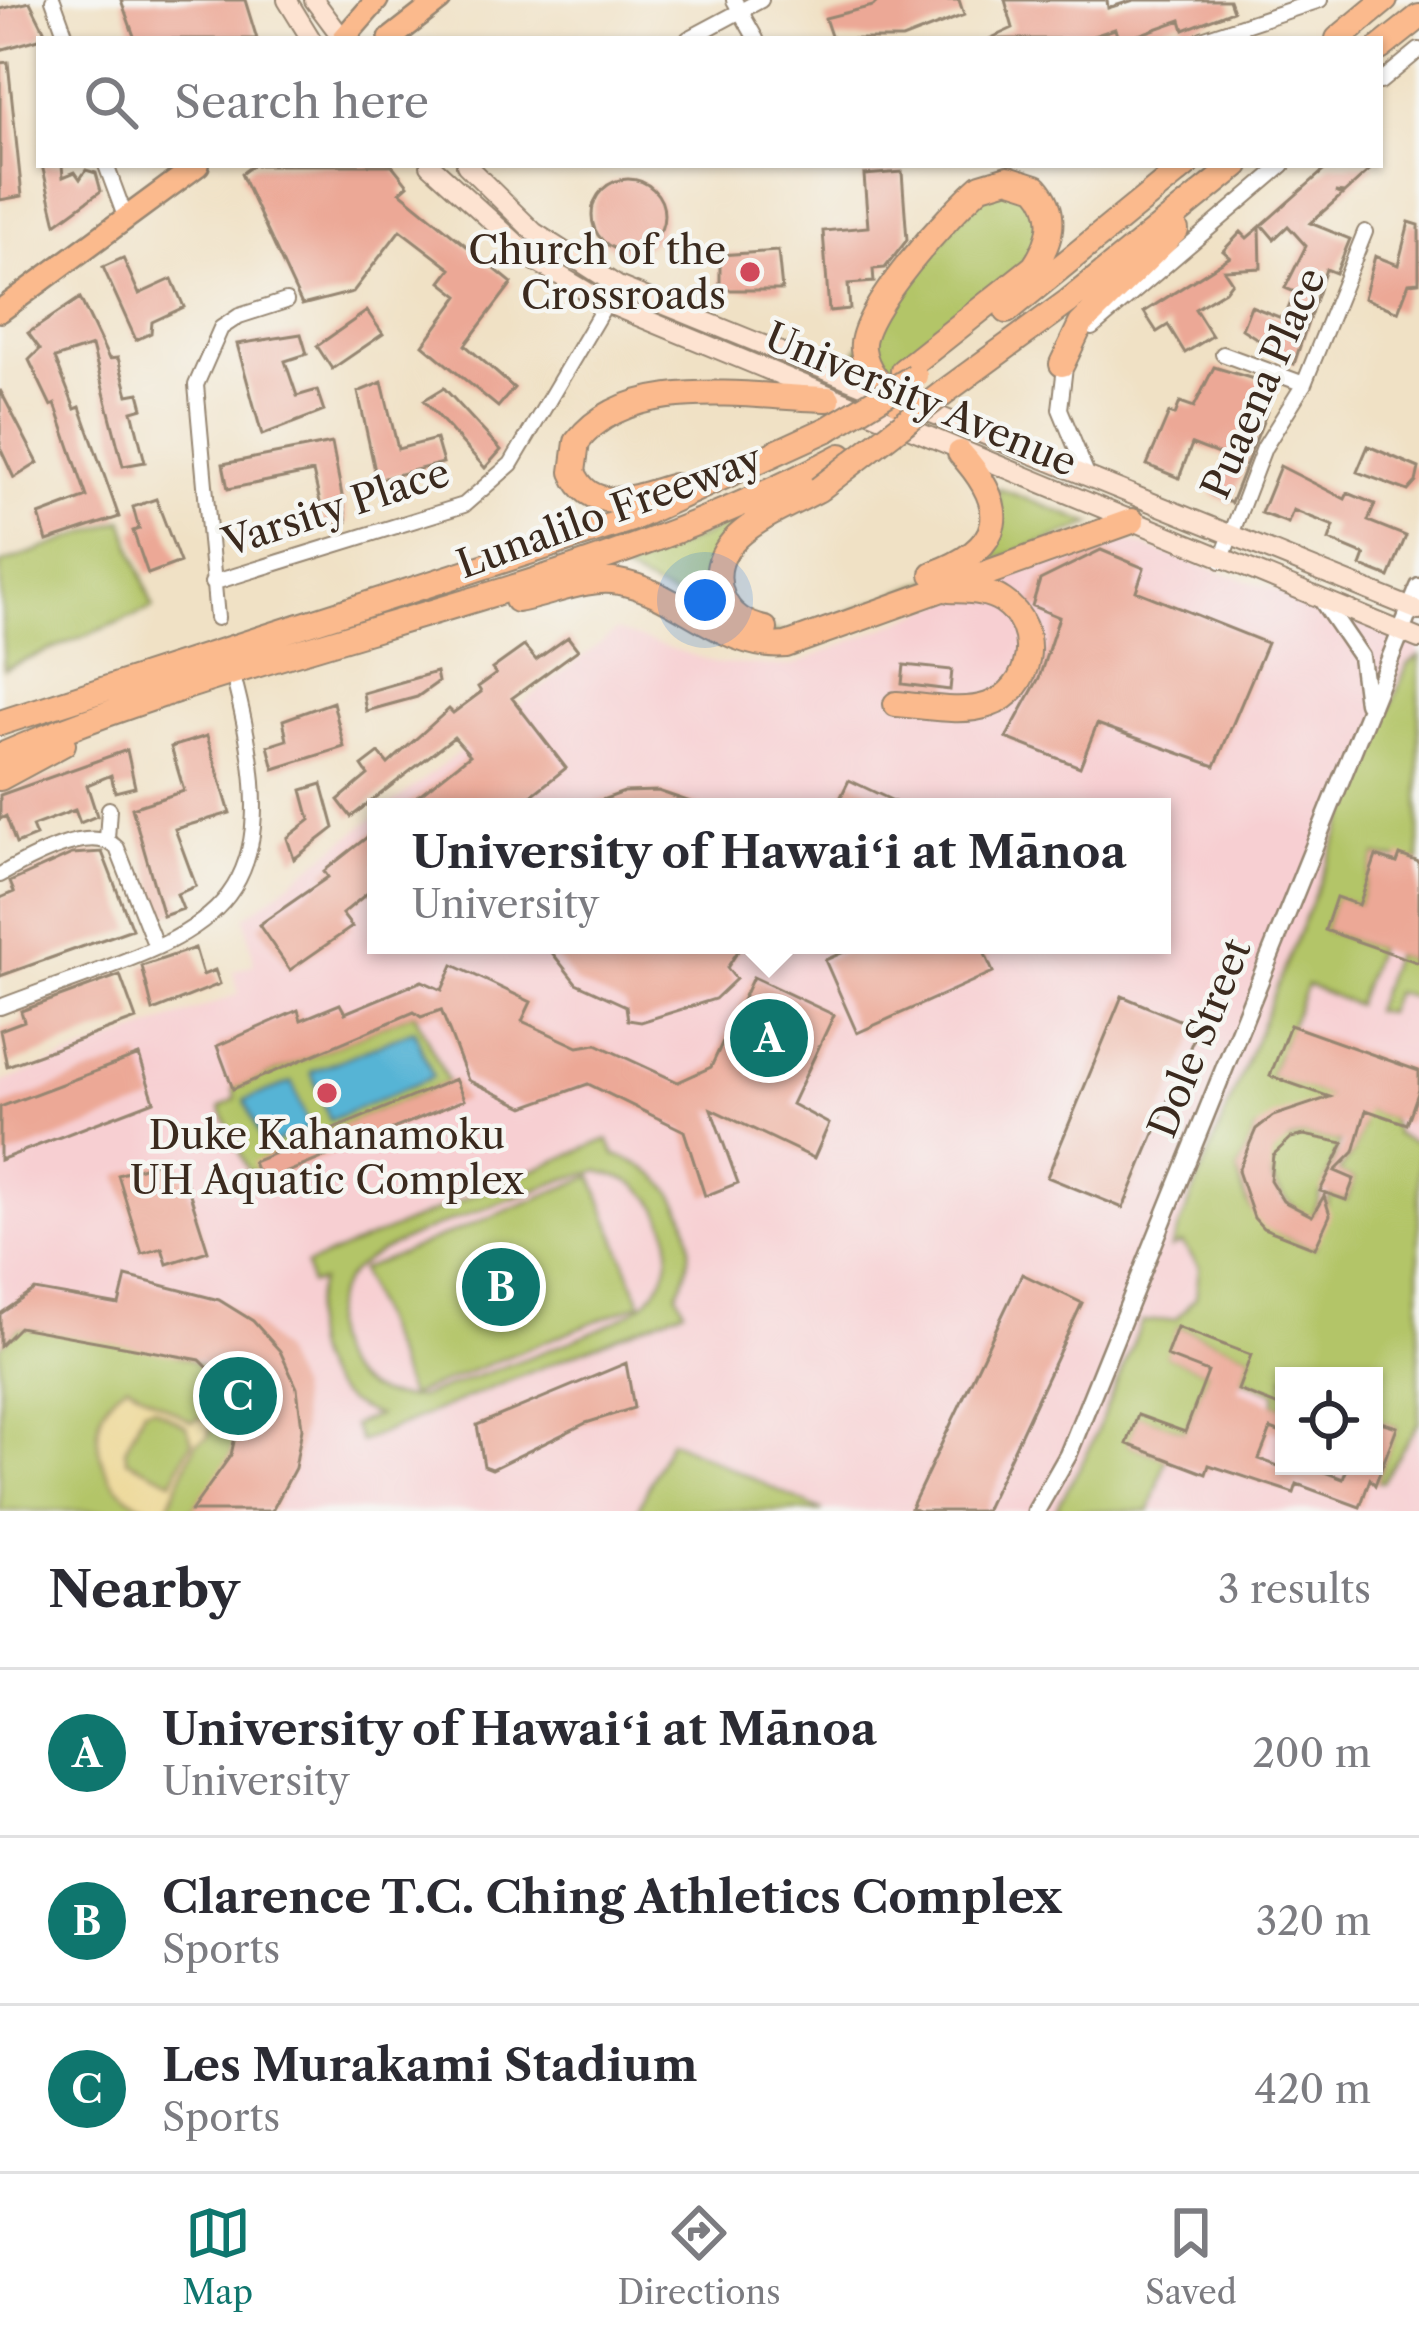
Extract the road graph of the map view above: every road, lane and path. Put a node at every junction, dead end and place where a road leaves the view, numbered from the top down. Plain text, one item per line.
1 (53, 0) edge
2 (287, 0) edge
3 (314, 0) edge
4 (377, 0) edge
5 (440, 0) edge
6 (761, 0) edge
7 (1321, 0) edge
8 (1384, 0) edge
9 (736, 4) edge
10 (1419, 17) edge
11 (66, 36) edge
12 (309, 36) edge
13 (341, 36) edge
14 (346, 36) edge
15 (395, 36) edge
16 (692, 36) edge
17 (754, 36) edge
18 (1211, 36) edge
19 (1342, 36) edge
20 (1419, 50) edge
21 (1389, 58) edge
22 (1419, 68) edge
23 (107, 168) edge
24 (193, 168) edge
25 (433, 168) edge
26 (469, 168) edge
27 (473, 168) edge
28 (1182, 168) edge
29 (1233, 168) edge
30 (1234, 168) edge
31 (1279, 168) edge
32 (452, 187) junction
33 (126, 219) junction
34 (1365, 232) dead end
35 (618, 286) junction
36 (286, 301) dead end
37 (606, 303) junction
38 (0, 311) edge
39 (1223, 354) dead end
40 (1062, 364) junction
41 (909, 374) junction
42 (1304, 384) junction
43 (944, 393) junction
44 (828, 399) junction
45 (887, 400) junction
46 (791, 448) junction
47 (960, 453) junction
48 (1088, 477) junction
49 (1132, 521) junction
50 (1231, 537) junction
51 (1221, 561) junction
52 (212, 583) junction
53 (1419, 587) edge
54 (935, 590) junction
55 (1324, 603) junction
56 (1415, 609) edge
57 (443, 611) junction
58 (217, 618) dead end
59 (1410, 636) edge
60 (236, 687) dead end
61 (156, 696) junction
62 (896, 704) dead end
63 (1366, 710) junction
64 (0, 723) edge
65 (0, 756) edge
66 (0, 778) edge
67 (109, 809) dead end
68 (107, 839) junction
69 (0, 875) edge
70 (156, 947) junction
71 (0, 1006) edge
72 (1036, 1511) edge

1 - 11 street
2 - 12 main road
3 - 13 main road
4 - 14 main road
5 - 15 main road
6 - 9 street
7 - 18 street
8 - 19 highway
9 - 16 street
9 - 17 street
10 - 21 highway
20 - 21 street
21 - 22 street
23 - 33 street
24 - 33 main road
25 - 32 main road, University Avenue
26 - 32 main road
27 - 35 main road, University Avenue
28 - 41 highway, Lunalilo Freeway
29 - 43 highway, Lunalilo Freeway
30 - 40 highway
31 - 40 street
32 - 37 main road, University Avenue
33 - 38 main road
34 - 42 street, Puaena Place
35 - 37 street, Varsity Place
35 - 45 main road, University Avenue
36 - 52 street
37 - 44 main road, University Avenue
37 - 52 street, Varsity Place
39 - 42 street
40 - 48 street
41 - 45 highway, Lunalilo Freeway, bridge
41 - 45 highway
42 - 50 street, Puaena Place
43 - 47 highway, bridge
43 - 57 highway, Lunalilo Freeway, bridge
44 - 46 highway
44 - 47 main road, University Avenue
45 - 46 highway, Lunalilo Freeway, bridge
45 - 48 main road, University Avenue
46 - 64 highway, Lunalilo Freeway
47 - 49 main road, University Avenue
48 - 50 main road, University Avenue
49 - 51 main road, University Avenue
49 - 54 highway
50 - 51 street, Puaena Place
50 - 56 main road, University Avenue
51 - 55 main road, University Avenue
52 - 58 street, Varsity Place
53 - 56 street, Dole Street
54 - 57 highway
54 - 62 highway
55 - 59 main road, University Avenue
55 - 63 street
56 - 59 street, Dole Street
57 - 61 highway, Lunalilo Freeway
59 - 63 street, Dole Street
60 - 70 street
61 - 65 highway, Lunalilo Freeway
61 - 66 highway
63 - 72 street, Dole Street
67 - 68 street
68 - 69 street
68 - 70 street
70 - 71 street

